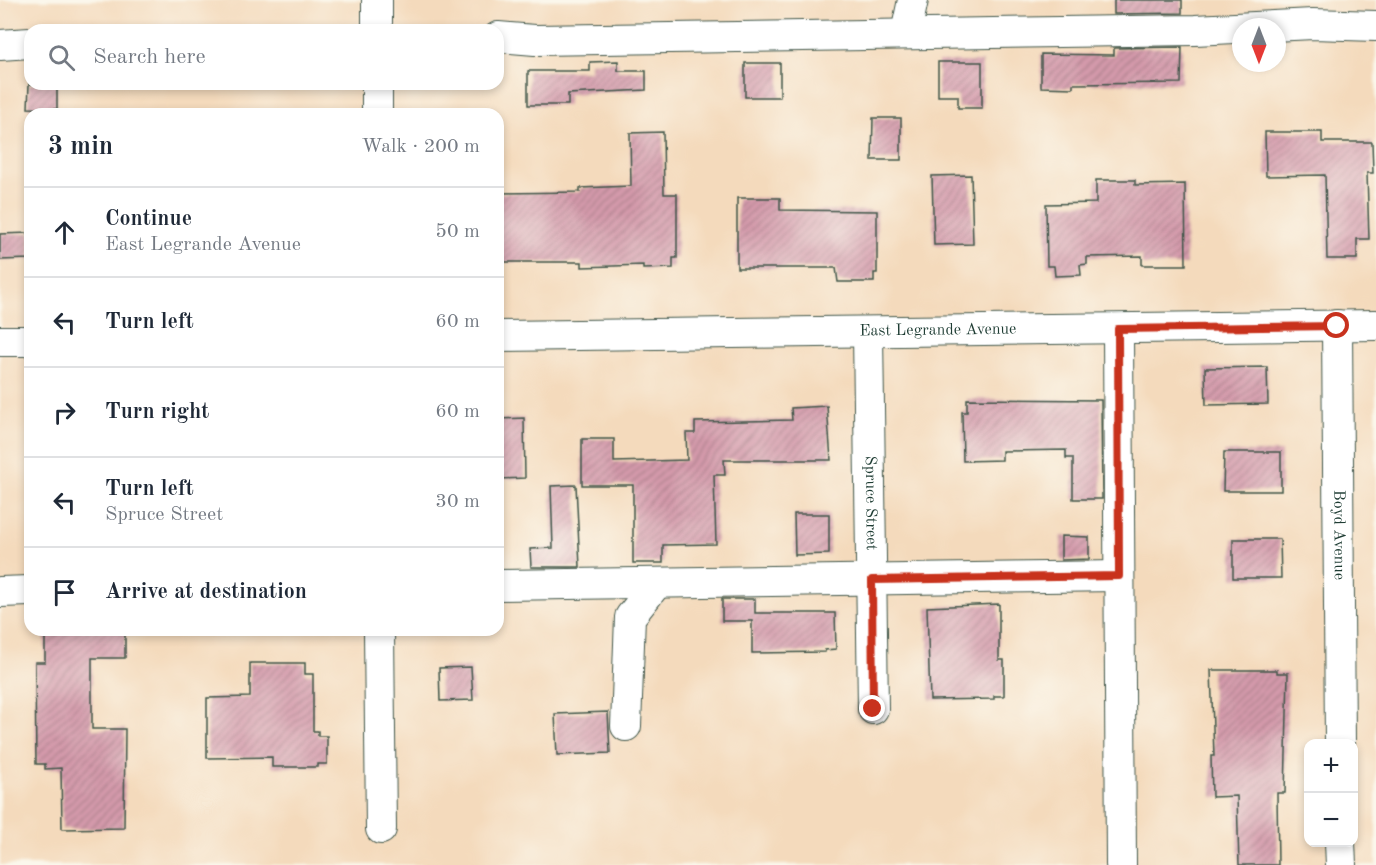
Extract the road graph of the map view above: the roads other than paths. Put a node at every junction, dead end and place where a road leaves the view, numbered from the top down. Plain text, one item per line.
1 (377, 0) edge
2 (913, 0) edge
3 (377, 24) edge
4 (1376, 26) edge
5 (906, 33) junction
6 (504, 37) edge
7 (24, 43) edge
8 (0, 45) edge
9 (377, 90) edge
10 (377, 108) edge
11 (1376, 325) edge
12 (1337, 326) junction
13 (1118, 329) junction
14 (868, 332) junction
15 (504, 336) edge
16 (0, 341) edge
17 (24, 341) edge
18 (1119, 576) junction
19 (872, 580) junction
20 (600, 583) junction
21 (657, 583) junction
22 (504, 585) edge
23 (24, 591) edge
24 (0, 592) edge
25 (630, 617) junction
26 (379, 636) edge
27 (873, 709) dead end
28 (626, 726) dead end
29 (1340, 739) edge
30 (381, 829) dead end
31 (1341, 847) edge
32 (1121, 865) edge
33 (1341, 865) edge

1 - 3 street
2 - 5 street
4 - 5 street
5 - 6 street
7 - 8 street
9 - 10 street
11 - 12 street, East Legrande Avenue
12 - 13 street, East Legrande Avenue
12 - 29 street, Boyd Avenue
13 - 14 street, East Legrande Avenue
13 - 18 street
14 - 15 street, East Legrande Avenue
14 - 19 street, Spruce Street
16 - 17 street
18 - 19 street
18 - 32 street
19 - 21 street
19 - 27 street, Spruce Street
20 - 21 street
20 - 22 street
20 - 25 street
21 - 25 street
23 - 24 street
25 - 28 street
26 - 30 street
31 - 33 street

